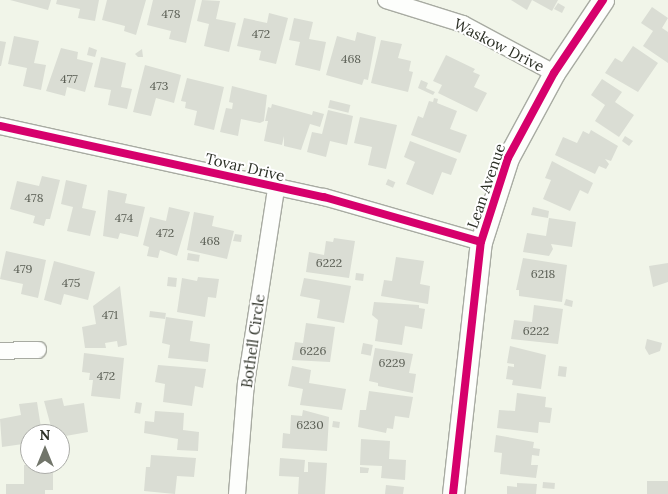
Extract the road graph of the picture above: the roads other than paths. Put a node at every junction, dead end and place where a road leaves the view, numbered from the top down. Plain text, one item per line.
1 (386, 0) edge
2 (603, 0) edge
3 (554, 73) junction
4 (0, 126) edge
5 (276, 189) junction
6 (481, 242) junction
7 (38, 350) dead end
8 (0, 351) edge
9 (237, 494) edge
10 (453, 494) edge

1 - 3 street, Waskow Drive
2 - 3 street, Lean Avenue
3 - 6 street, Lean Avenue
4 - 5 street, Tovar Drive
5 - 6 street, Tovar Drive
5 - 9 street, Bothell Circle
6 - 10 street, Lean Avenue
7 - 8 street

